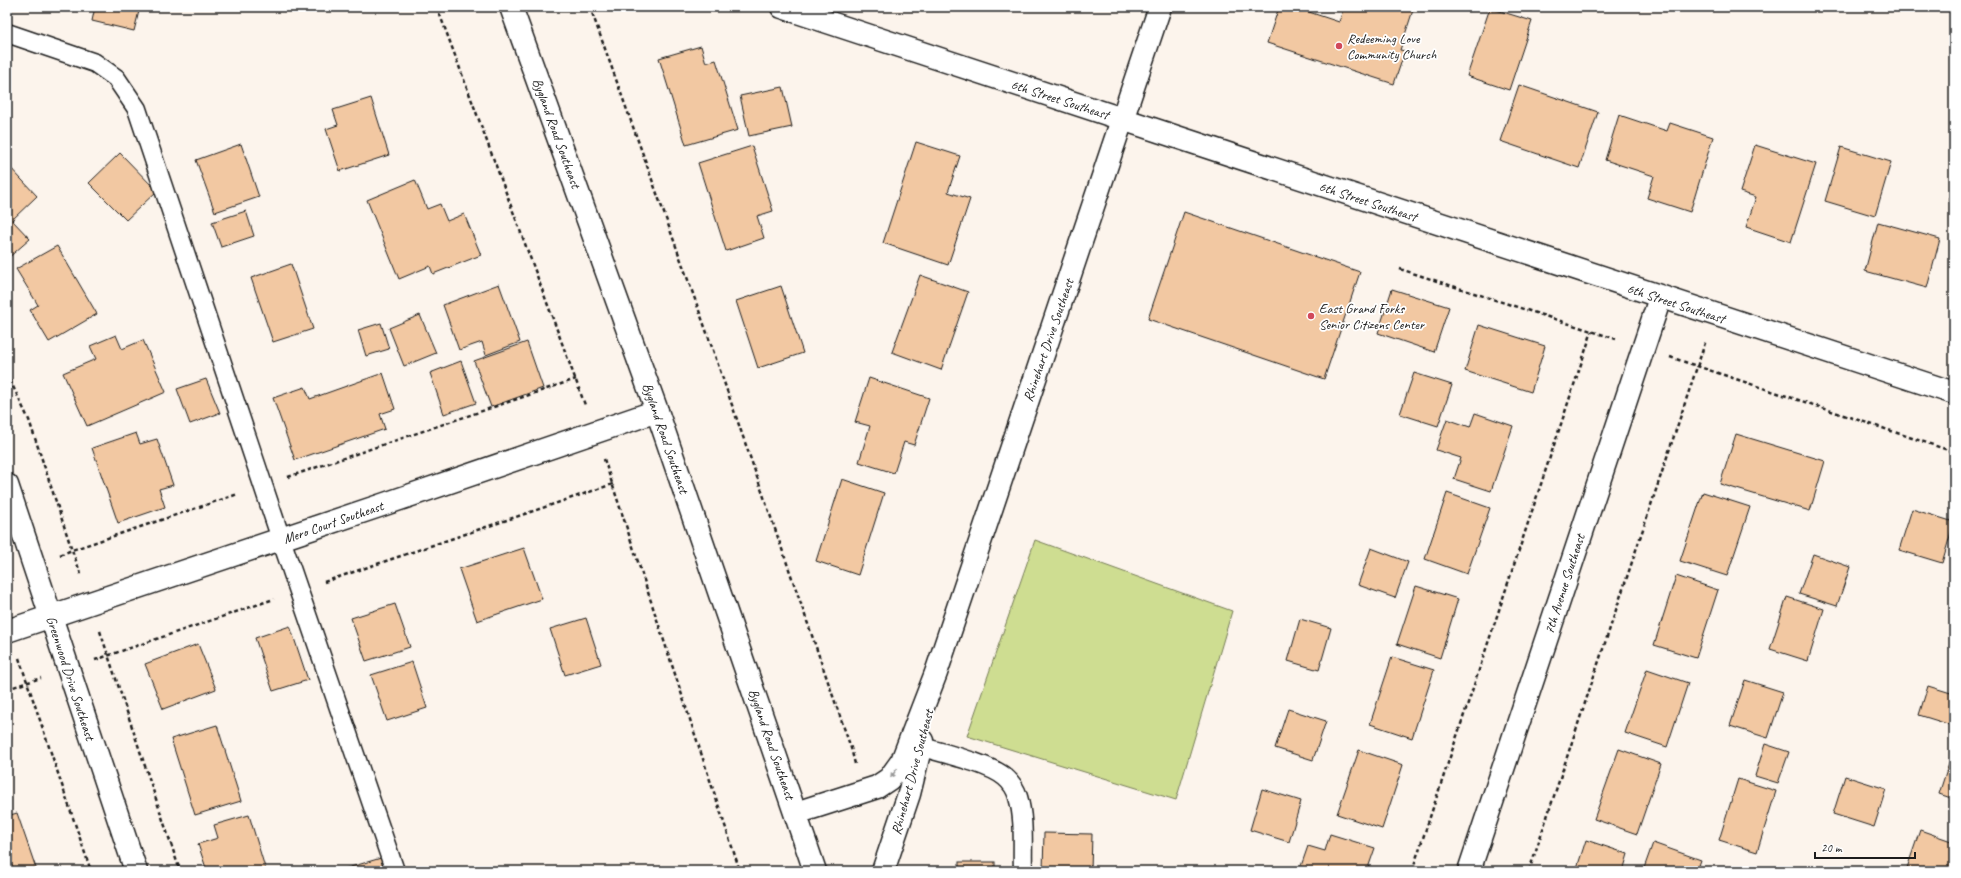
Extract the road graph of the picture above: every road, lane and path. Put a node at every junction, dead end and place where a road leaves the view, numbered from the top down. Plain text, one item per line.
1 (511, 7) edge
2 (590, 7) edge
3 (782, 7) edge
4 (1160, 7) edge
5 (7, 33) edge
6 (1122, 119) junction
7 (1400, 269) dead end
8 (1660, 298) junction
9 (1714, 315) junction
10 (1592, 331) junction
11 (1643, 348) junction
12 (1698, 367) junction
13 (7, 374) edge
14 (576, 379) dead end
15 (1954, 394) edge
16 (657, 411) junction
17 (1954, 452) edge
18 (7, 485) edge
19 (262, 486) junction
20 (281, 539) junction
21 (51, 616) junction
22 (8, 630) edge
23 (107, 655) dead end
24 (915, 745) junction
25 (862, 792) junction
26 (796, 813) junction
27 (92, 871) edge
28 (136, 871) edge
29 (180, 871) edge
30 (395, 871) edge
31 (815, 871) edge
32 (883, 871) edge
33 (1023, 871) edge
34 (1412, 871) edge
35 (1469, 871) edge
36 (1529, 871) edge

1 - 16 street, Bygland Road Southeast
2 - 25 path
3 - 6 street, 6th Street Southeast
4 - 6 street, Rhinehart Drive Southeast
5 - 19 lane
6 - 8 street, 6th Street Southeast
6 - 24 street, Rhinehart Drive Southeast
7 - 10 path
8 - 9 street, 6th Street Southeast
8 - 11 street, 7th Avenue Southeast
9 - 12 path
9 - 15 street, 6th Street Southeast
10 - 11 path
10 - 34 path
11 - 12 path
11 - 35 street, 7th Avenue Southeast
12 - 17 path
12 - 36 path
13 - 19 path
14 - 19 path
16 - 20 street, Mero Court Southeast
16 - 26 street, Bygland Road Southeast
18 - 21 street, Greenwood Drive Southeast
19 - 20 lane
20 - 21 street, Mero Court Southeast
20 - 30 lane
21 - 22 street, Mero Court Southeast
21 - 28 street, Greenwood Drive Southeast
22 - 27 path
23 - 29 path
24 -> 25 street, Rhinehart Drive Southeast
24 - 32 street, Rhinehart Drive Southeast
24 - 33 lane
25 - 26 street, Rhinehart Drive Southeast
26 - 31 street, Bygland Road Southeast

